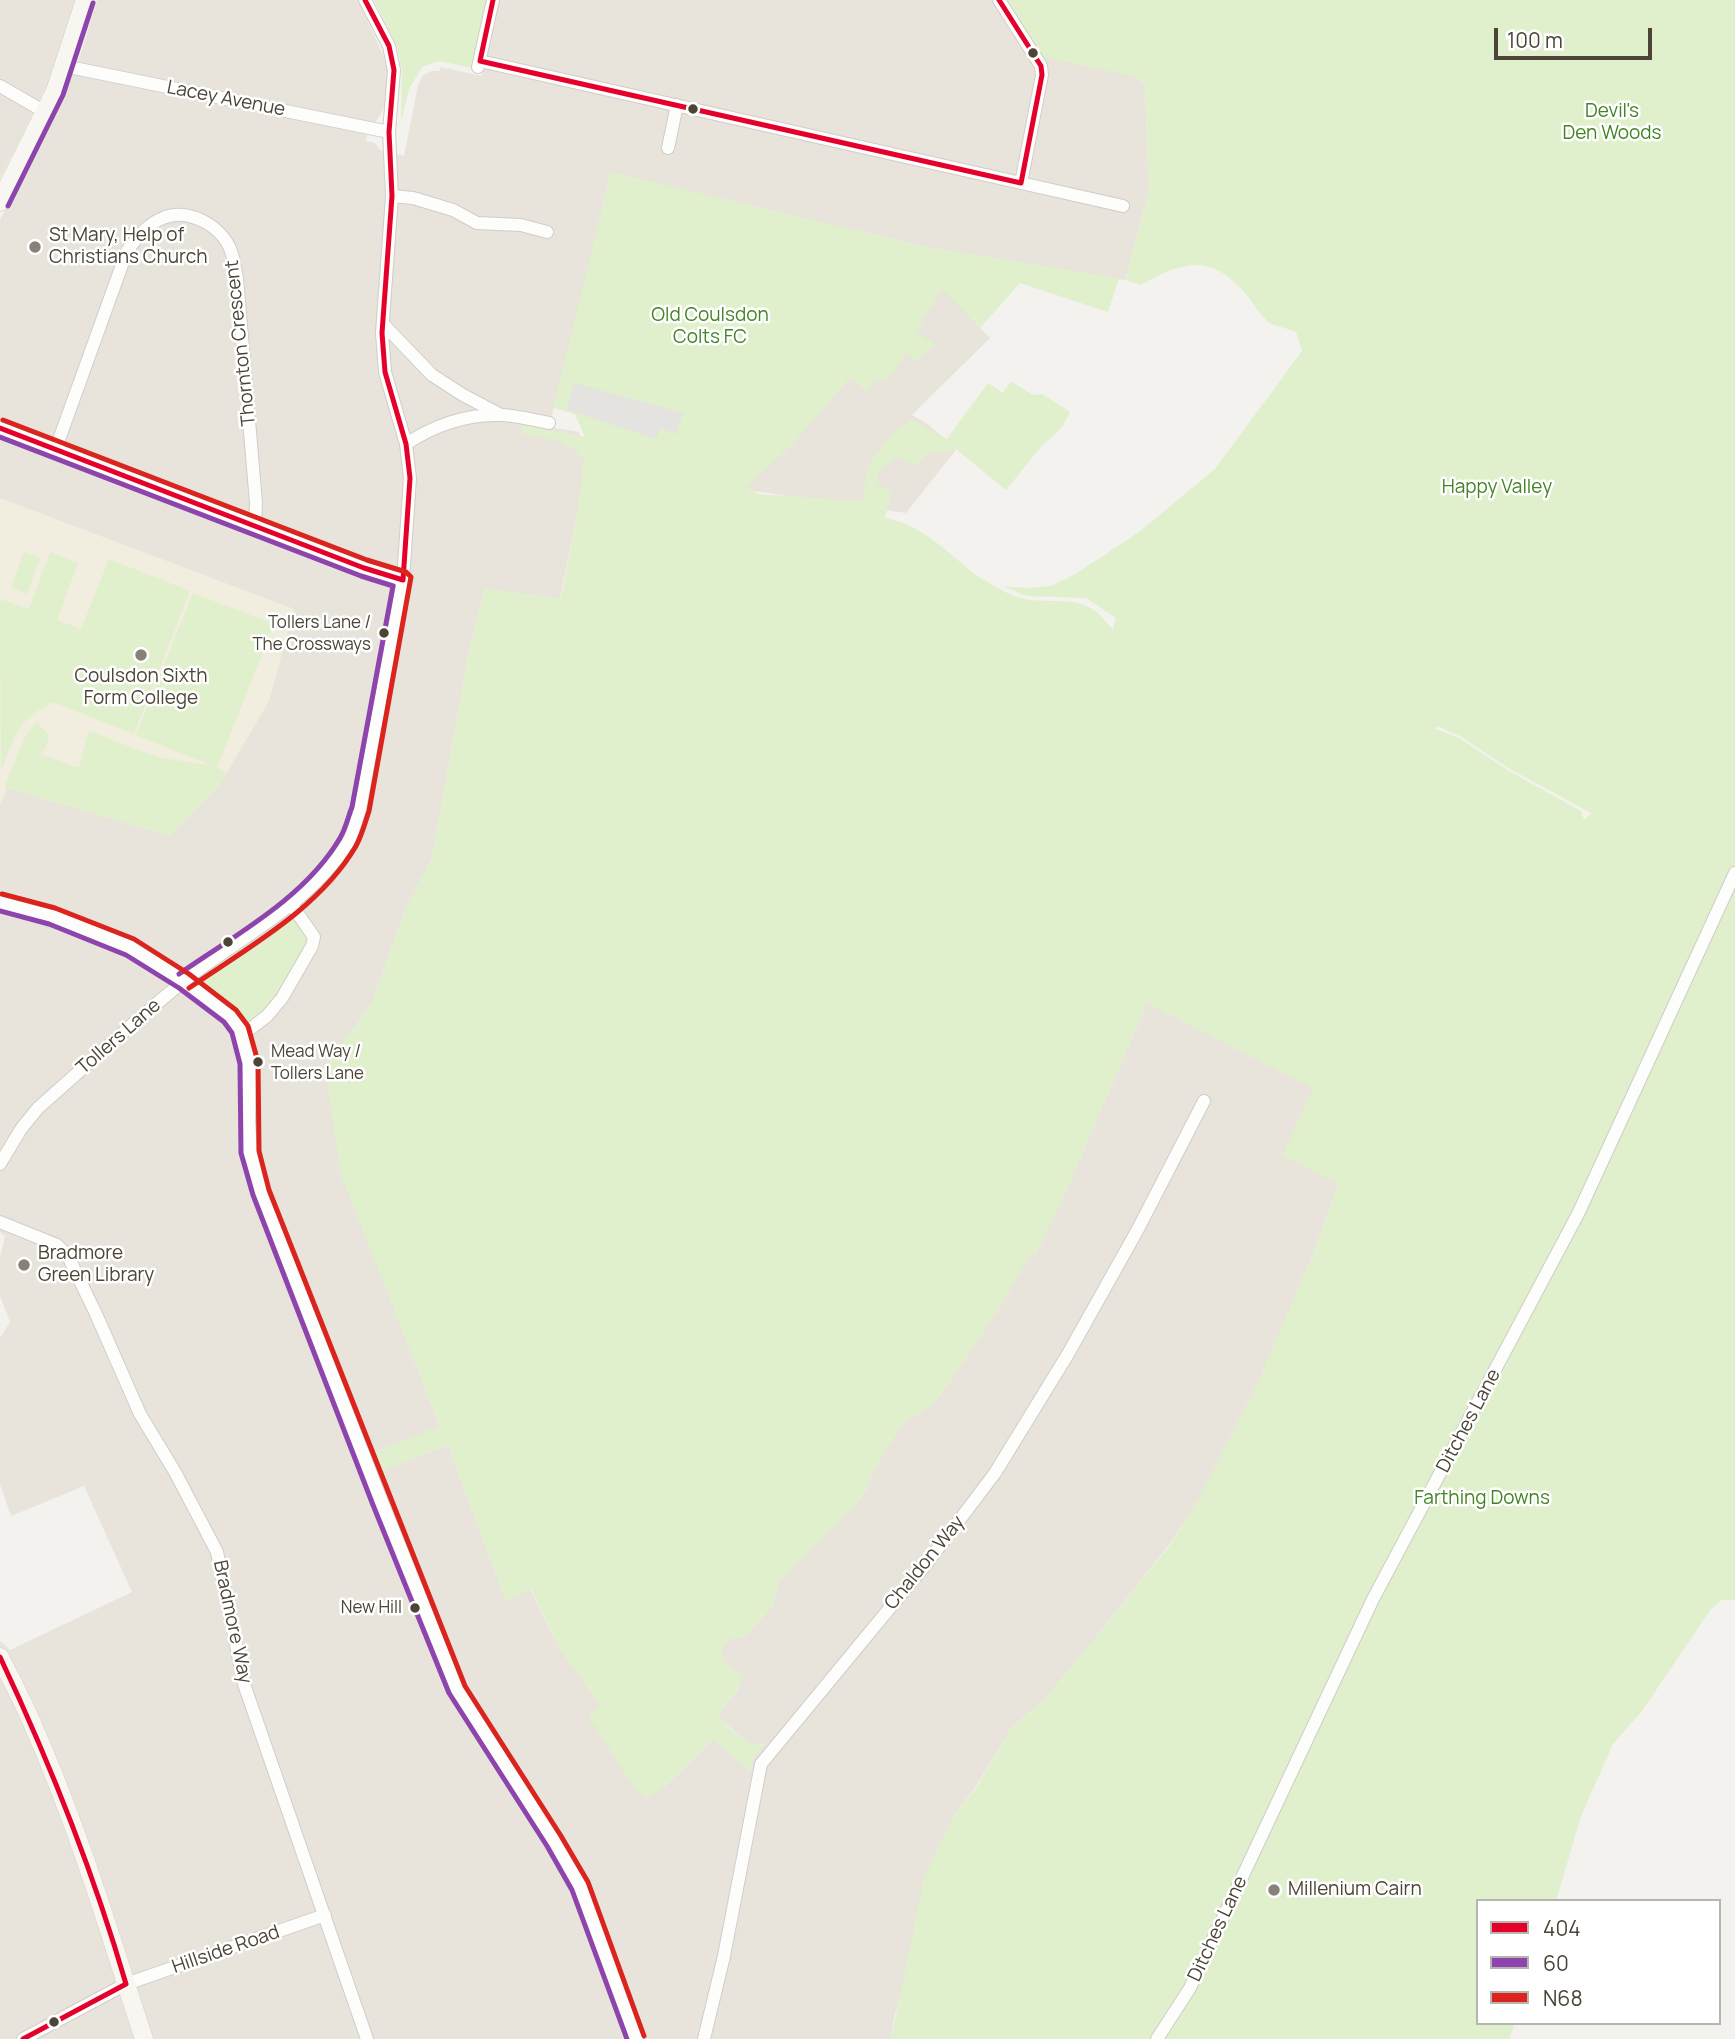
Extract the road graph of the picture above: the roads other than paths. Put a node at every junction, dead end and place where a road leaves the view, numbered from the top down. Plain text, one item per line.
1 (85, 0) edge
2 (365, 0) edge
3 (493, 0) edge
4 (999, 0) edge
5 (64, 66) junction
6 (0, 86) edge
7 (677, 105) junction
8 (46, 112) junction
9 (389, 132) junction
10 (668, 148) dead end
11 (1021, 183) junction
12 (392, 196) junction
13 (0, 202) edge
14 (1123, 206) dead end
15 (547, 232) dead end
16 (383, 324) junction
17 (499, 415) junction
18 (549, 423) dead end
19 (0, 428) edge
20 (406, 444) junction
21 (56, 448) junction
22 (255, 526) junction
23 (403, 580) junction
24 (1735, 873) edge
25 (0, 902) edge
26 (291, 904) junction
27 (184, 981) junction
28 (242, 1035) junction
29 (1204, 1101) dead end
30 (0, 1164) edge
31 (0, 1222) edge
32 (0, 1657) edge
33 (326, 1915) junction
34 (126, 1984) junction
35 (23, 2039) edge
36 (144, 2039) edge
37 (367, 2039) edge
38 (636, 2039) edge
39 (704, 2039) edge
40 (1157, 2039) edge

1 - 5 main road
2 - 9 street, Tollers Lane
3 - 7 street
4 - 11 street
5 - 8 main road
5 - 9 street, Lacey Avenue
6 - 8 street
7 - 10 street
7 - 11 street
8 - 13 main road
9 - 12 street, Tollers Lane
11 - 14 street
12 - 15 street
12 - 16 street, Tollers Lane
16 - 17 street
16 - 20 street, Tollers Lane
17 - 18 street
17 - 20 street
19 - 21 street
20 - 23 street, Tollers Lane
21 - 22 street
21 - 22 street, Thornton Crescent
22 - 23 street
23 - 26 street, Tollers Lane
24 - 40 street, Ditches Lane
25 - 27 street
26 - 27 street, Tollers Lane
26 - 28 street
27 - 28 street
27 - 30 street, Tollers Lane
28 - 38 street
29 - 39 street, Chaldon Way
31 - 33 street, Bradmore Way
32 - 34 main road
33 - 34 street, Hillside Road
33 - 37 street, Bradmore Way
34 - 35 street, Hillside Road
34 - 36 main road

